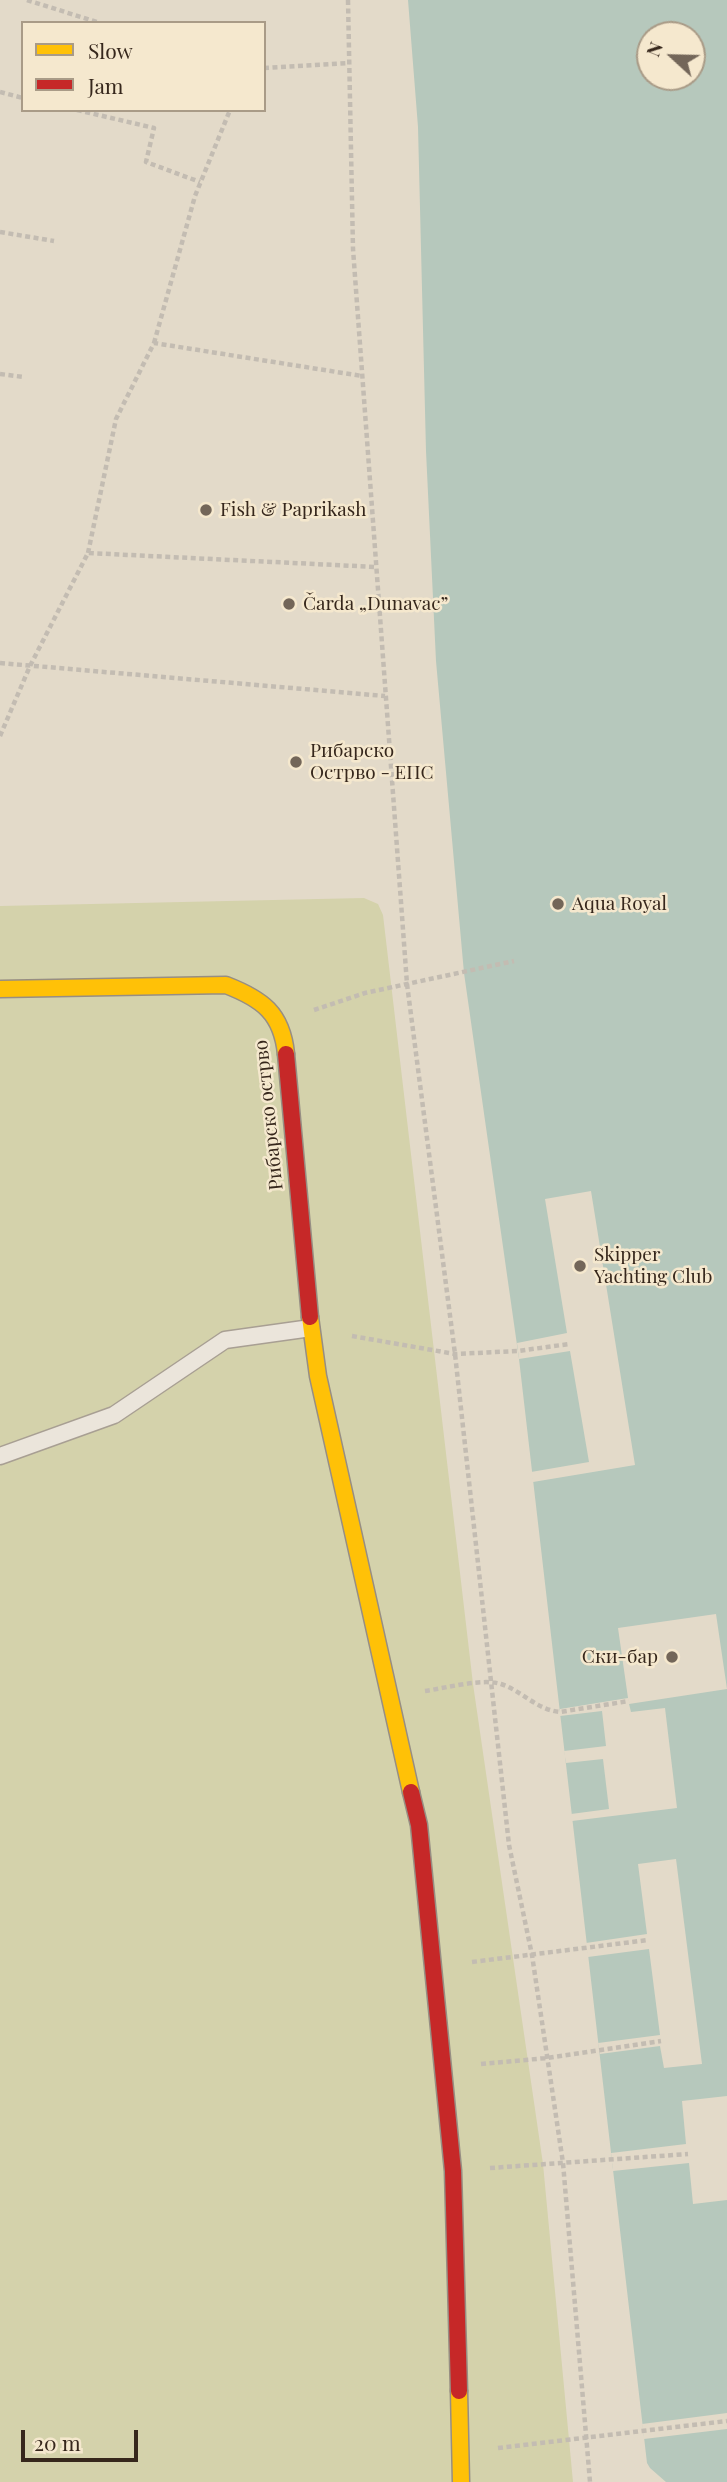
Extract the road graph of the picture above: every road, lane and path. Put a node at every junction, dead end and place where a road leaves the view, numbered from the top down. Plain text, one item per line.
1 (27, 0) edge
2 (348, 0) edge
3 (94, 21) edge
4 (349, 62) junction
5 (266, 68) edge
6 (0, 92) edge
7 (21, 97) edge
8 (86, 112) edge
9 (229, 112) edge
10 (200, 182) junction
11 (0, 232) edge
12 (54, 241) dead end
13 (153, 343) junction
14 (0, 374) edge
15 (362, 376) junction
16 (24, 377) dead end
17 (88, 553) junction
18 (376, 567) junction
19 (0, 663) edge
20 (30, 666) junction
21 (385, 696) junction
22 (0, 736) edge
23 (514, 961) dead end
24 (407, 984) junction
25 (0, 989) edge
26 (279, 1022) junction
27 (311, 1328) junction
28 (569, 1345) dead end
29 (455, 1354) junction
30 (0, 1456) edge
31 (491, 1682) junction
32 (388, 1696) junction
33 (629, 1701) dead end
34 (648, 1940) dead end
35 (532, 1955) junction
36 (433, 1967) junction
37 (661, 2041) dead end
38 (547, 2058) junction
39 (442, 2068) junction
40 (688, 2154) dead end
41 (563, 2163) junction
42 (453, 2171) junction
43 (727, 2421) edge
44 (584, 2437) junction
45 (461, 2452) junction
46 (461, 2482) edge
47 (590, 2482) edge

1 - 3 path
2 - 4 path
4 - 5 path
4 - 15 path
6 - 7 path
8 - 10 path
9 - 10 path
10 - 13 path
11 - 12 path
13 - 15 path
13 - 17 path
14 - 16 path
15 - 18 path
17 - 18 path
17 - 20 path
18 - 21 path
19 - 20 path
20 - 21 path
20 - 22 path
21 - 24 path
23 - 24 path
24 - 26 path
24 - 29 path
25 - 26 street, Рибарско острво
26 - 27 street, Рибарско острво
27 - 29 path
27 - 30 lane
27 - 32 street, Рибарско острво
28 - 29 path
29 - 31 path
31 - 32 path
31 - 33 path
31 - 35 path
32 - 36 street, Рибарско острво
34 - 35 path
35 - 36 path
35 - 38 path
36 - 39 street, Рибарско острво
37 - 38 path
38 - 39 path
38 - 41 path
39 - 42 street, Рибарско острво
40 - 41 path
41 - 42 path
41 - 44 path
42 - 45 street, Рибарско острво
43 - 44 path
44 - 45 path
44 - 47 path
45 - 46 street, Рибарско острво

